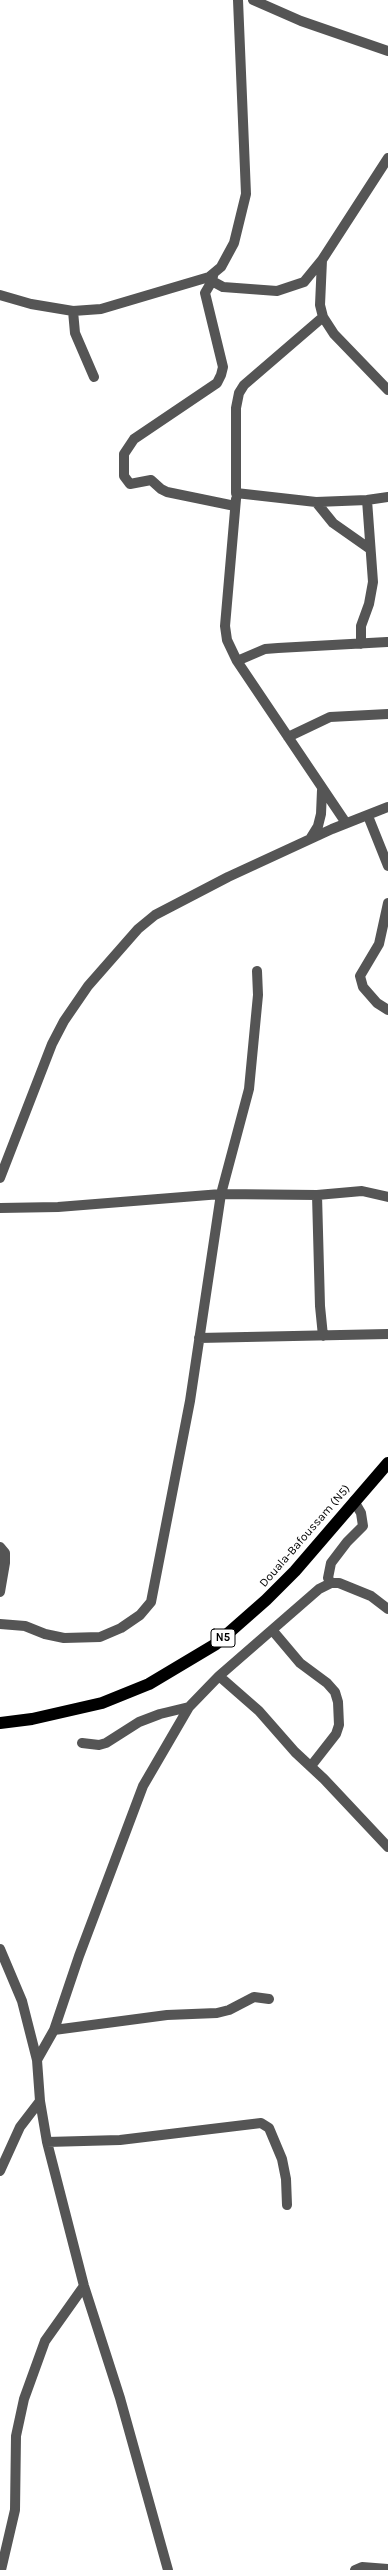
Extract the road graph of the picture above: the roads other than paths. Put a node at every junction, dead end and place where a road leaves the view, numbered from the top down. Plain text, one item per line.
1 (238, 0) edge
2 (253, 0) edge
3 (388, 51) edge
4 (388, 158) edge
5 (322, 260) junction
6 (213, 278) junction
7 (0, 295) edge
8 (73, 311) junction
9 (323, 317) junction
10 (94, 377) dead end
11 (388, 390) edge
12 (236, 494) junction
13 (388, 497) edge
14 (367, 500) junction
15 (316, 502) junction
16 (235, 506) junction
17 (370, 548) junction
18 (387, 642) edge
19 (361, 644) junction
20 (238, 661) junction
21 (388, 714) edge
22 (288, 737) junction
23 (322, 790) junction
24 (388, 807) edge
25 (368, 816) junction
26 (346, 823) junction
27 (310, 839) junction
28 (388, 866) edge
29 (388, 903) edge
30 (257, 971) dead end
31 (388, 1010) edge
32 (0, 1178) edge
33 (221, 1194) junction
34 (316, 1195) junction
35 (388, 1197) edge
36 (0, 1208) edge
37 (388, 1334) edge
38 (323, 1336) junction
39 (199, 1338) junction
40 (388, 1463) edge
41 (354, 1501) junction
42 (0, 1547) edge
43 (331, 1583) junction
44 (0, 1592) edge
45 (388, 1609) edge
46 (0, 1624) edge
47 (272, 1631) junction
48 (219, 1676) junction
49 (189, 1707) junction
50 (0, 1722) edge
51 (82, 1743) dead end
52 (311, 1766) junction
53 (388, 1847) edge
54 (0, 1949) edge
55 (269, 2000) dead end
56 (54, 2030) junction
57 (37, 2060) junction
58 (40, 2101) junction
59 (46, 2142) junction
60 (0, 2171) edge
61 (287, 2205) dead end
62 (84, 2286) junction
63 (388, 2569) edge
64 (1, 2570) edge
65 (167, 2570) edge
66 (355, 2570) edge

1 - 6 street
2 - 3 street
4 - 5 street
5 - 6 street
5 - 9 street
6 - 8 street
6 - 16 street
7 - 8 street
8 - 10 street
9 - 11 street
9 - 12 street
12 - 15 street
12 - 16 street
13 - 14 street
14 - 15 street
14 - 17 street
15 - 17 street
16 - 20 street
17 - 19 street
18 - 19 street
19 - 20 street
20 - 22 street
21 - 22 street
22 - 23 street
23 - 26 street
23 - 27 street
24 - 25 street
25 - 26 street
25 - 28 street
26 - 27 street
27 - 32 street
29 - 31 street
30 - 33 street
33 - 34 street
33 - 36 street
33 - 39 street
34 - 35 street
34 - 38 street
37 - 38 street
38 - 39 street
39 - 46 street
40 - 41 highway, Douala-Bafoussam (N5) / N5
41 - 43 street
41 - 50 highway, Douala-Bafoussam (N5) / N5
42 - 44 street
43 - 45 street
43 - 47 street
47 - 48 street
47 - 52 street
48 - 49 street
48 - 52 street
49 - 51 street
49 - 56 street
52 - 53 street
54 - 57 street
55 - 56 street
56 - 57 street
57 - 58 street
58 - 59 street
58 - 60 street
59 - 61 street
59 - 62 street
62 - 64 street
62 - 65 street
63 - 66 street

